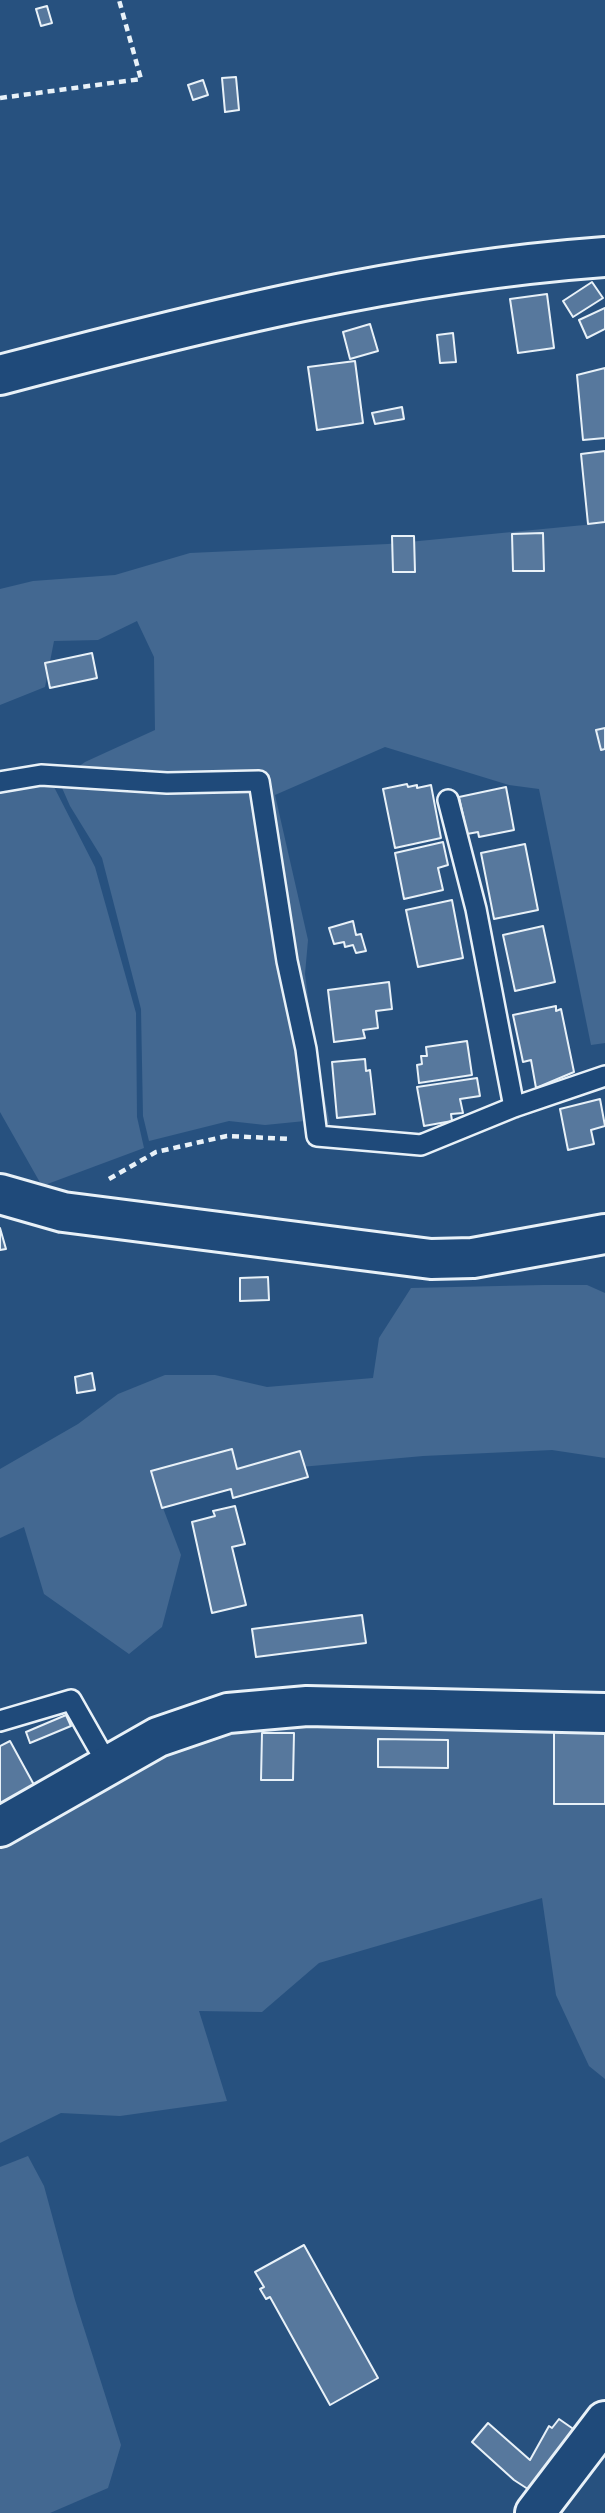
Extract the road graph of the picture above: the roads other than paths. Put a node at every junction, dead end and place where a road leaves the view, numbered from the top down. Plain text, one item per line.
1 (605, 257) edge
2 (0, 375) edge
3 (0, 782) edge
4 (448, 800) dead end
5 (605, 1076) edge
6 (514, 1107) junction
7 (0, 1194) edge
8 (605, 1234) edge
9 (605, 1713) edge
10 (0, 1721) edge
11 (109, 1767) junction
12 (0, 1827) edge
13 (605, 2421) edge
14 (536, 2513) edge

1 - 2 street
3 - 6 lane
4 - 6 lane
5 - 6 lane
7 - 8 street
9 - 11 street
10 - 11 lane
11 - 12 street
13 - 14 street

